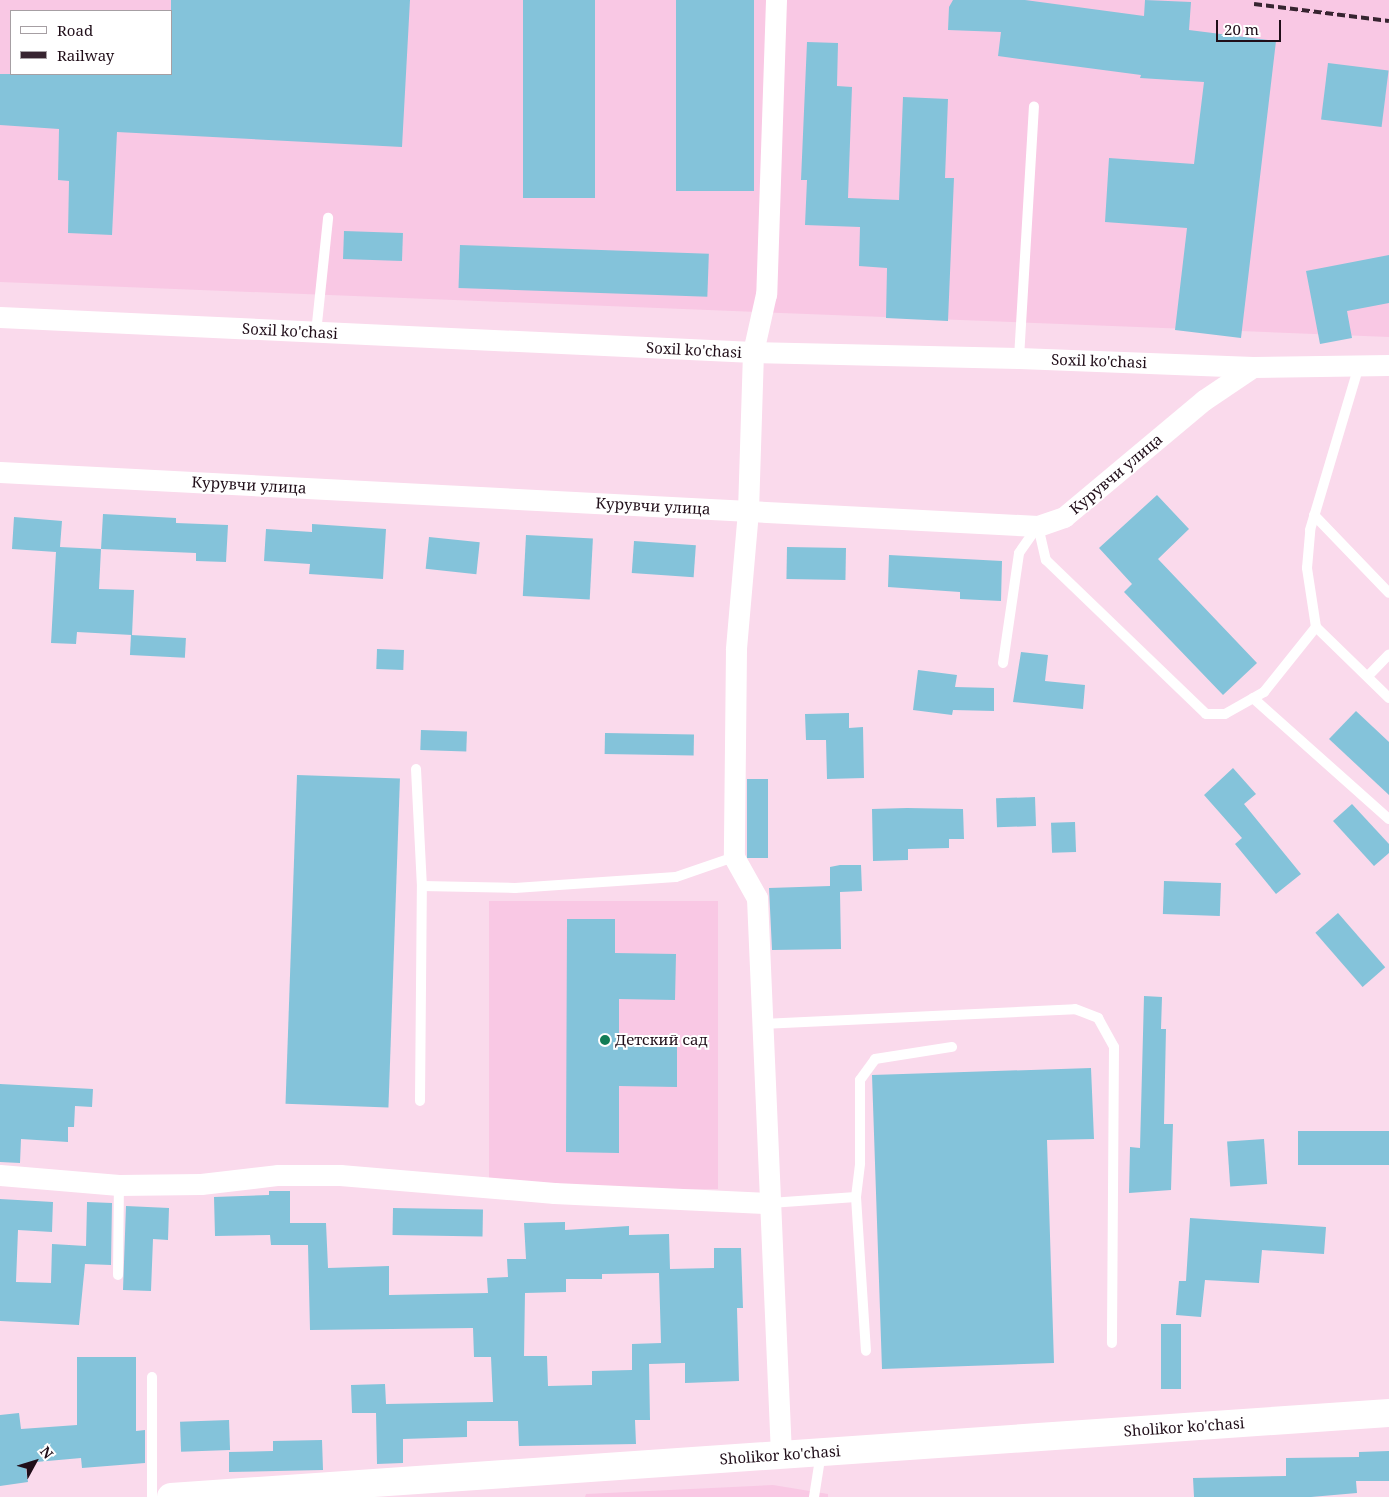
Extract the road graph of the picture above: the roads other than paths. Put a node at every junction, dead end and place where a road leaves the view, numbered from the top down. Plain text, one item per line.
1 (776, 0) edge
2 (1034, 106) dead end
3 (328, 218) dead end
4 (0, 317) edge
5 (316, 333) junction
6 (753, 352) junction
7 (1019, 358) junction
8 (1389, 365) edge
9 (1358, 366) junction
10 (1253, 367) junction
11 (0, 472) edge
12 (748, 511) junction
13 (1314, 515) junction
14 (1038, 526) junction
15 (1389, 593) edge
16 (1316, 627) junction
17 (1389, 654) edge
18 (1003, 662) dead end
19 (1368, 676) junction
20 (1253, 698) junction
21 (1389, 698) edge
22 (416, 769) dead end
23 (1389, 819) edge
24 (734, 857) junction
25 (422, 886) junction
26 (762, 1024) junction
27 (952, 1048) dead end
28 (420, 1101) dead end
29 (0, 1176) edge
30 (119, 1185) junction
31 (856, 1197) junction
32 (770, 1203) junction
33 (118, 1275) dead end
34 (1112, 1342) dead end
35 (866, 1352) dead end
36 (152, 1377) dead end
37 (1389, 1413) edge
38 (821, 1452) junction
39 (781, 1454) junction
40 (199, 1496) edge
41 (152, 1497) edge
42 (171, 1497) edge
43 (814, 1497) edge

1 - 6 street
2 - 7 lane
3 - 5 lane
4 - 5 street, Soxil ko'chasi
5 - 6 street, Soxil ko'chasi
6 - 7 street, Soxil ko'chasi
6 - 12 street
7 - 10 street, Soxil ko'chasi
8 - 9 street, Soxil ko'chasi
9 - 10 street, Soxil ko'chasi
9 - 13 lane
10 - 14 street, Курувчи улица
11 - 12 street, Курувчи улица
12 - 14 street, Курувчи улица
12 - 24 street
13 - 15 lane
13 - 16 lane
14 - 18 lane
14 - 20 lane
16 - 19 lane
16 - 20 lane
17 - 19 lane
19 - 21 lane
20 - 23 lane
22 - 25 lane
24 - 25 lane
24 - 26 street
25 - 28 lane
26 - 32 street
26 - 34 lane
27 - 31 lane
29 - 30 street
30 - 32 street
30 - 33 lane
31 - 32 lane
31 - 35 lane
32 - 39 street
36 - 41 lane
37 - 38 street, Sholikor ko'chasi
38 - 39 street, Sholikor ko'chasi
38 - 43 lane
39 - 40 street, Sholikor ko'chasi
40 - 42 street, Sholikor ko'chasi

